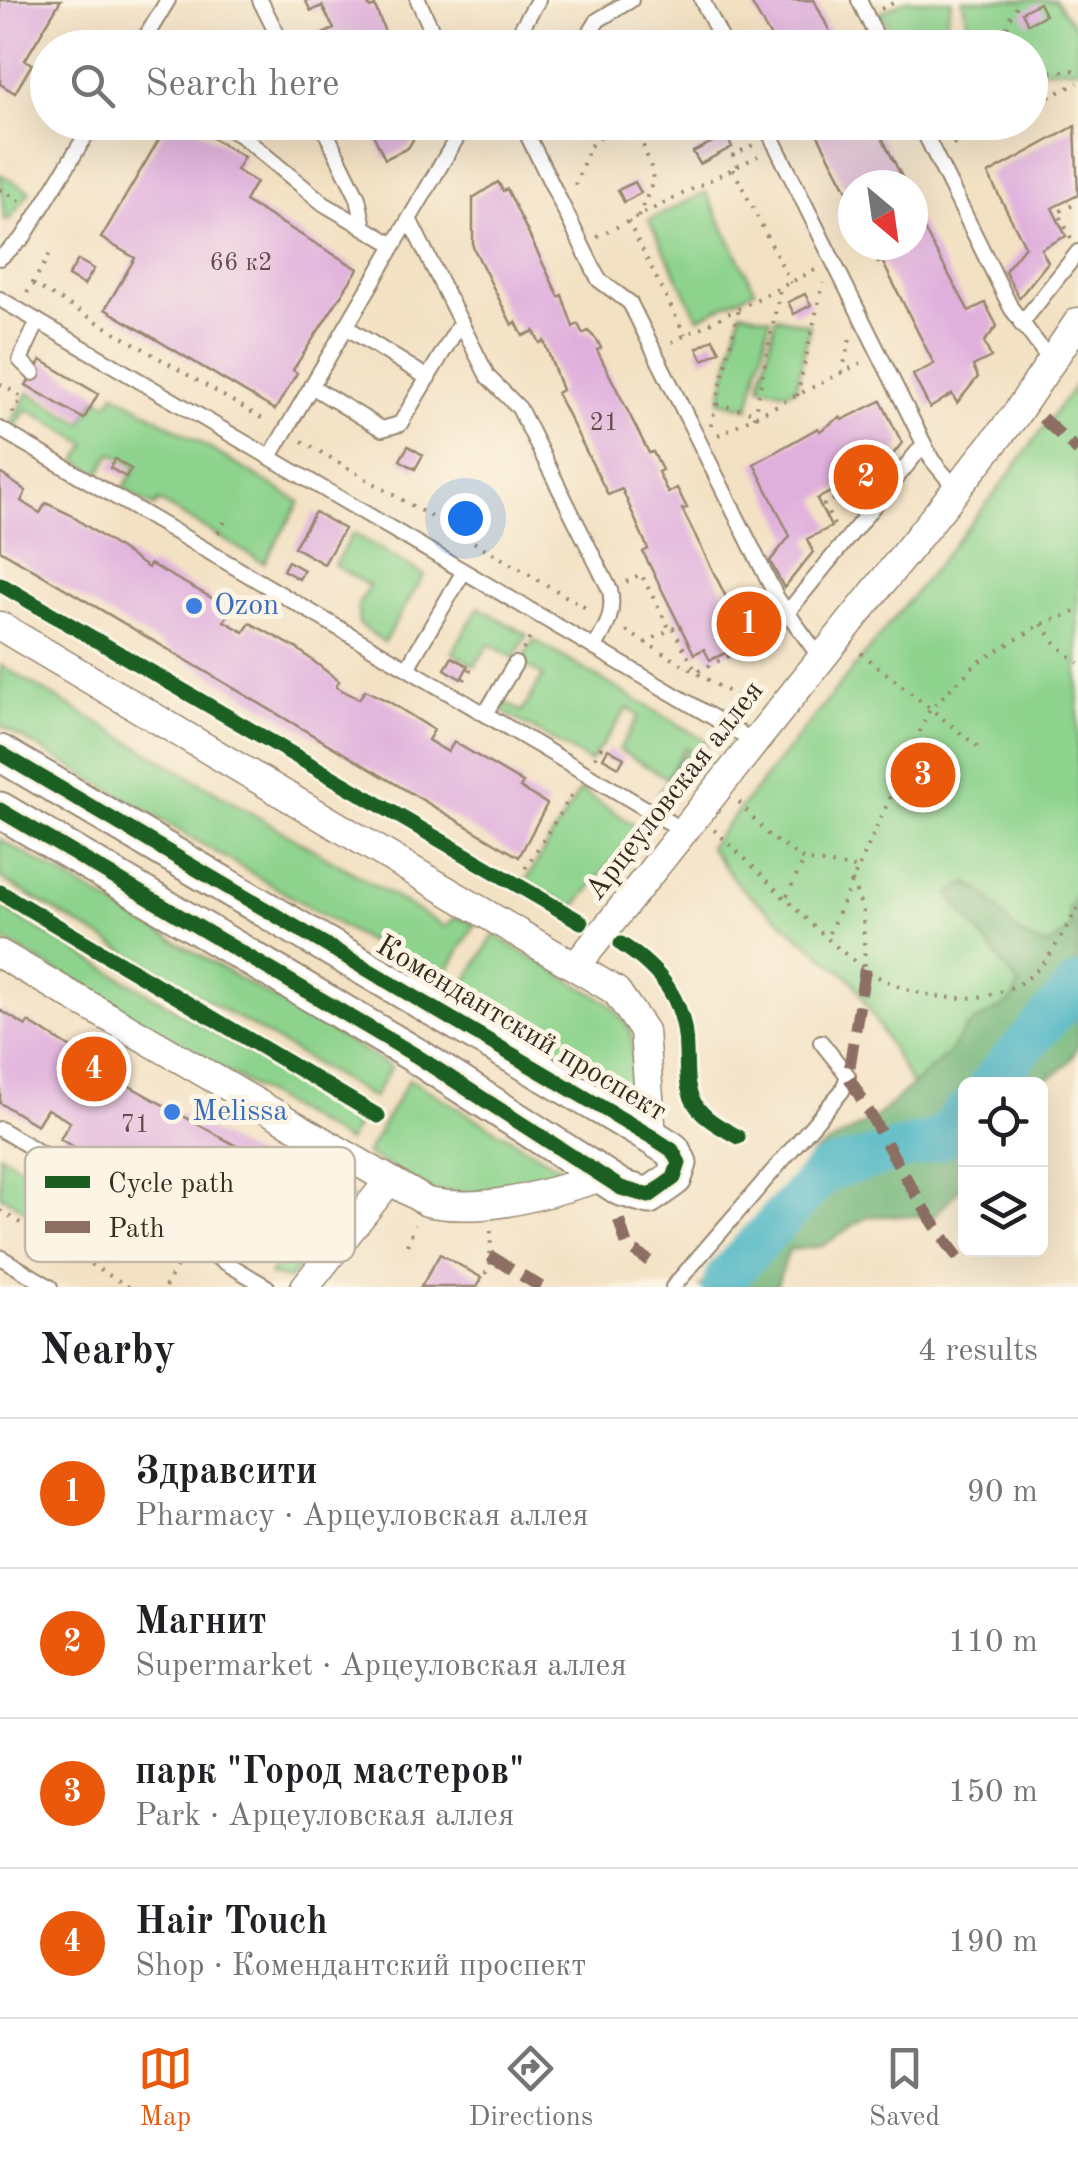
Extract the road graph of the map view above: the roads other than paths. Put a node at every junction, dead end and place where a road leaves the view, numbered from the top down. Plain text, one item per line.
1 (168, 0) edge
2 (260, 0) edge
3 (418, 0) edge
4 (538, 0) edge
5 (630, 0) edge
6 (702, 0) edge
7 (858, 0) edge
8 (150, 30) edge
9 (275, 30) edge
10 (432, 30) edge
11 (520, 30) edge
12 (592, 30) edge
13 (717, 30) edge
14 (873, 30) edge
15 (83, 140) edge
16 (241, 140) edge
17 (329, 140) edge
18 (455, 140) edge
19 (533, 140) edge
20 (772, 140) edge
21 (928, 140) edge
22 (409, 219) junction
23 (364, 228) junction
24 (394, 245) junction
25 (1078, 252) edge
26 (0, 258) edge
27 (0, 298) edge
28 (38, 321) junction
29 (460, 322) junction
30 (1078, 322) edge
31 (1020, 324) junction
32 (346, 327) junction
33 (1052, 363) junction
34 (34, 373) dead end
35 (428, 378) junction
36 (311, 386) junction
37 (1, 429) edge
38 (924, 444) junction
39 (270, 457) junction
40 (957, 490) junction
41 (464, 571) junction
42 (784, 610) junction
43 (0, 626) edge
44 (594, 648) junction
45 (821, 660) junction
46 (515, 664) dead end
47 (407, 668) junction
48 (485, 714) junction
49 (755, 742) junction
50 (0, 752) edge
51 (0, 810) edge
52 (684, 831) junction
53 (0, 954) edge
54 (576, 966) junction
55 (821, 1042) dead end
56 (0, 1129) edge
57 (652, 1137) junction
58 (30, 1147) edge
59 (328, 1147) edge
60 (355, 1163) edge
61 (602, 1176) junction
62 (388, 1182) junction
63 (355, 1224) edge
64 (225, 1262) edge
65 (325, 1262) edge
66 (2, 1263) edge
67 (50, 1287) edge
68 (266, 1287) edge
69 (305, 1287) edge
70 (673, 1287) edge

1 - 8 lane
2 - 9 lane
3 - 10 lane
4 - 11 lane
5 - 12 lane
6 - 13 lane
7 - 14 lane
15 - 26 lane
16 - 23 lane
17 - 23 lane
18 - 22 lane
19 - 42 lane
20 - 38 lane
21 - 31 lane
22 - 24 lane
22 - 29 lane
23 - 24 lane
24 - 32 lane
25 - 31 lane
27 - 28 lane
28 - 34 lane
28 - 39 lane
29 - 35 lane
29 - 44 lane
30 - 33 street, Арцеуловская аллея
31 - 33 lane
32 - 35 lane
32 - 36 lane
33 - 40 street, Арцеуловская аллея
35 - 36 lane
36 - 39 lane
37 - 47 lane
38 - 40 lane
38 - 42 lane
39 - 41 lane
40 - 45 street, Арцеуловская аллея
41 - 44 lane
41 - 47 lane
42 - 45 lane
43 - 54 street
44 - 49 lane
45 - 49 street, Арцеуловская аллея
46 - 48 lane
47 - 48 lane
48 - 52 lane
49 - 52 street, Арцеуловская аллея
50 - 57 street, Комендантский проспект
51 - 61 street, Комендантский проспект
52 - 54 street, Арцеуловская аллея
53 - 59 street
54 - 57 street
55 - 70 lane
56 - 58 lane
57 - 61 street, Комендантский проспект
60 - 62 street
61 - 62 street
62 - 63 street
64 - 68 lane
65 - 69 street
66 - 67 lane

